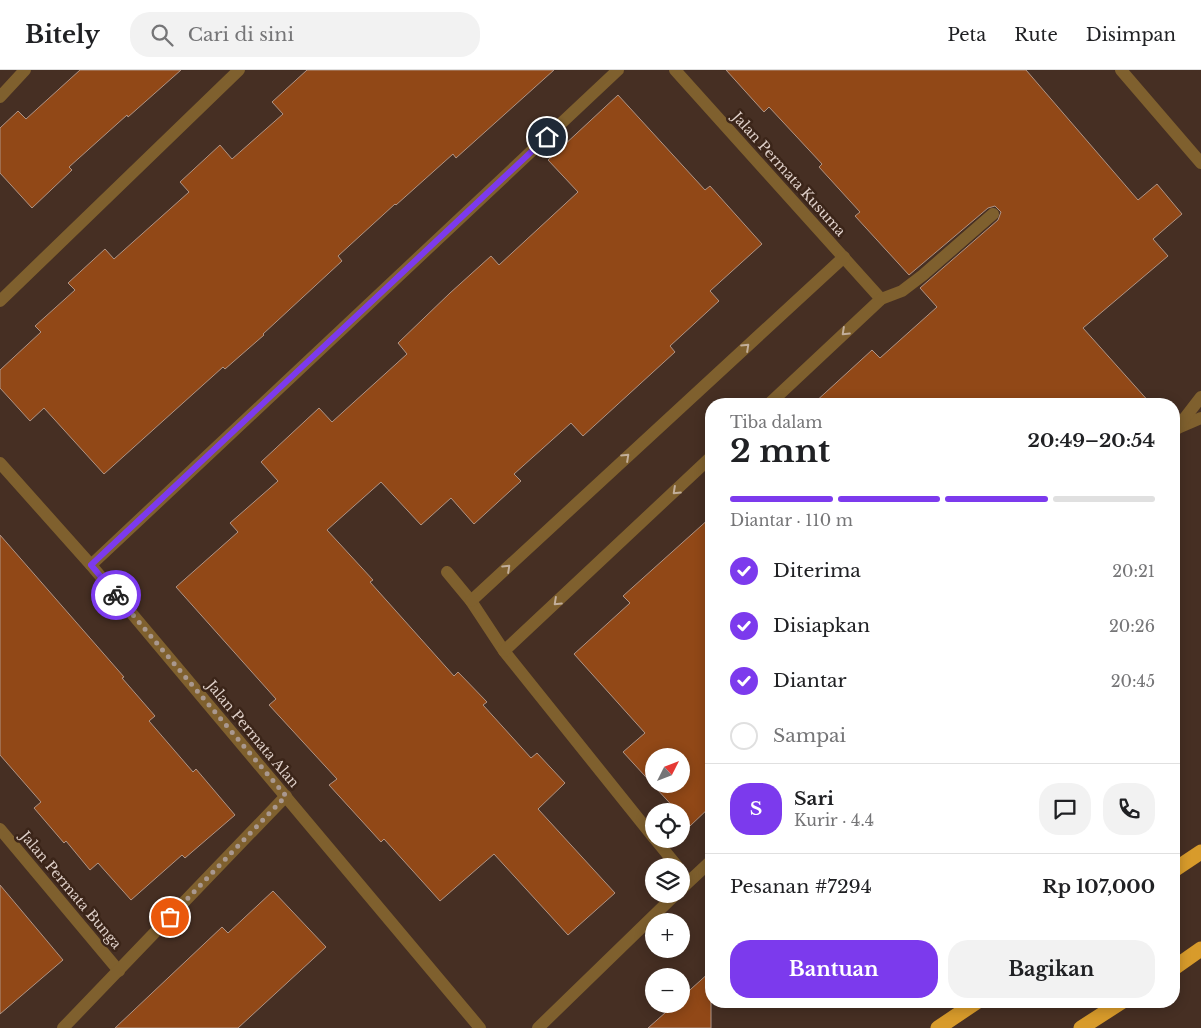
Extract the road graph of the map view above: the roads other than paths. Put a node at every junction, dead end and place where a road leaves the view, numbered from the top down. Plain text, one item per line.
1 (25, 70) edge
2 (239, 70) edge
3 (618, 70) edge
4 (675, 70) edge
5 (1121, 70) edge
6 (0, 97) edge
7 (1201, 163) edge
8 (993, 214) dead end
9 (844, 257) junction
10 (881, 299) junction
11 (0, 301) edge
12 (775, 398) edge
13 (1201, 398) edge
14 (1201, 418) edge
15 (1180, 425) edge
16 (1180, 428) edge
17 (0, 463) edge
18 (705, 463) edge
19 (91, 565) junction
20 (447, 572) dead end
21 (471, 600) junction
22 (504, 651) junction
23 (286, 796) junction
24 (645, 827) edge
25 (0, 829) edge
26 (662, 848) edge
27 (1201, 852) edge
28 (670, 858) edge
29 (705, 865) edge
30 (1180, 866) edge
31 (690, 877) edge
32 (667, 903) edge
33 (1201, 949) edge
34 (1180, 964) edge
35 (119, 971) junction
36 (968, 1008) edge
37 (1112, 1008) edge
38 (63, 1028) edge
39 (480, 1028) edge
40 (538, 1028) edge
41 (938, 1028) edge
42 (1081, 1028) edge

1 - 6 street
2 - 11 street
3 - 19 street
4 - 9 street, Jalan Permata Kusuma
5 - 7 street
8 - 10 street
9 - 10 street, Jalan Permata Kusuma
21 -> 9 street
10 -> 12 street
13 - 15 street
14 - 16 street
17 - 19 street, Jalan Permata Alan
18 -> 22 street
19 - 23 street, Jalan Permata Alan
20 - 21 street
21 - 22 street
22 - 24 street
23 - 35 street
23 - 39 street, Jalan Permata Alan
25 - 35 street, Jalan Permata Bunga
26 - 28 street
27 - 30 highway
29 - 31 street
32 - 40 street
33 - 34 highway
35 - 38 street
36 - 41 highway
37 - 42 highway

